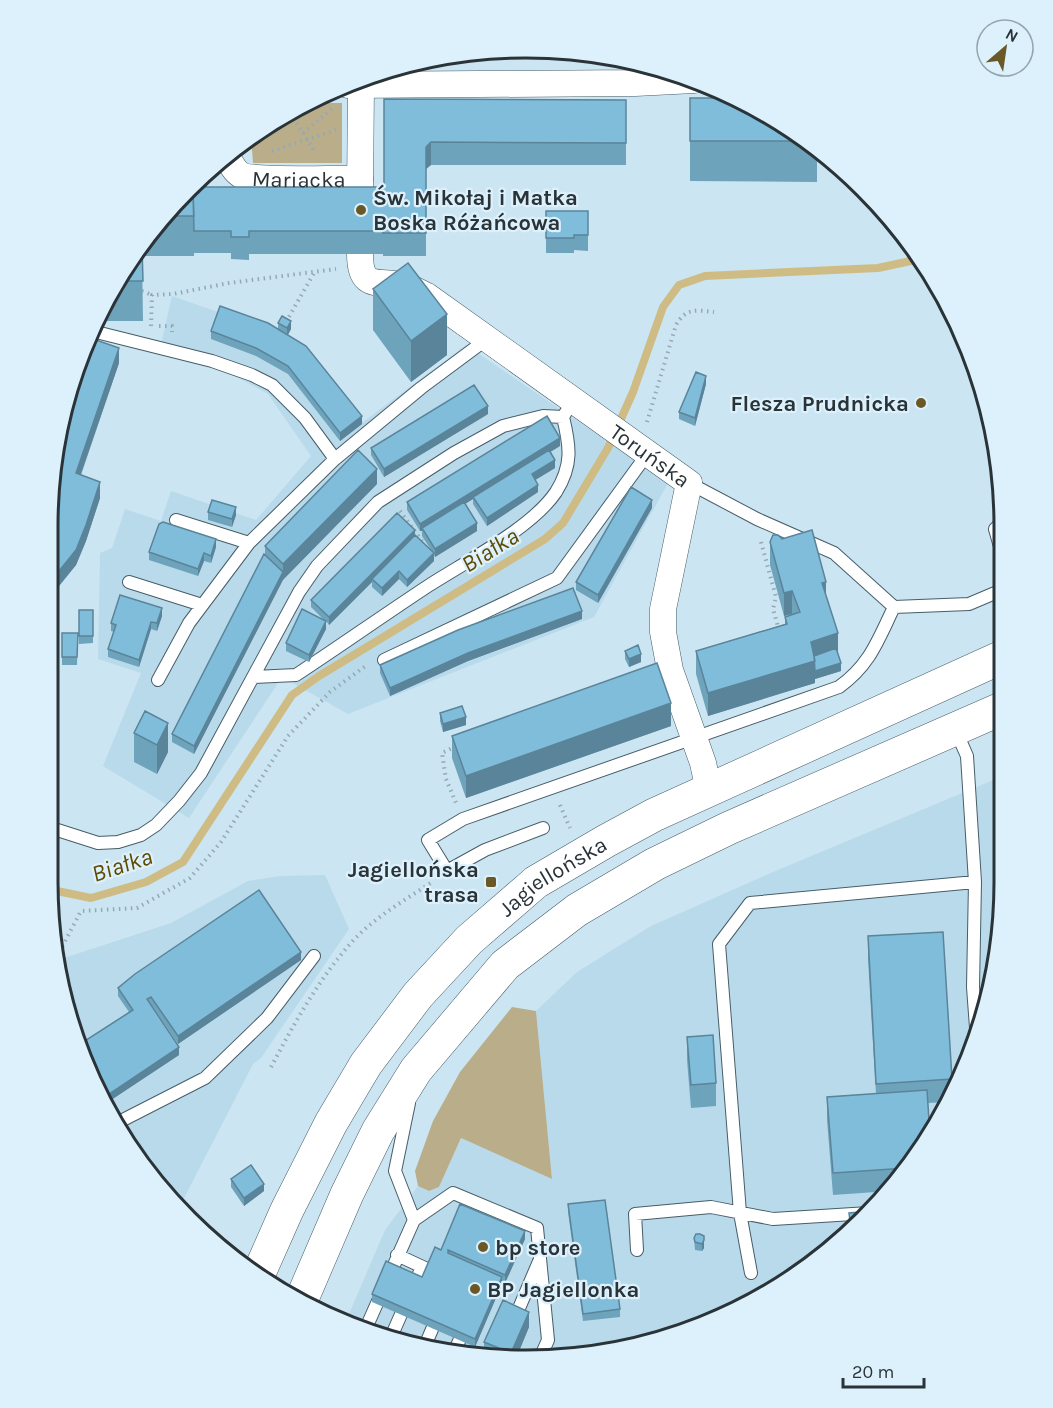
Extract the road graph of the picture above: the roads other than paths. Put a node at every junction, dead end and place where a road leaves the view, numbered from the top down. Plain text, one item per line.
1 (636, 73) edge
2 (378, 82) edge
3 (358, 90) edge
4 (232, 164) edge
5 (360, 179) junction
6 (360, 210) edge
7 (360, 260) road end
8 (101, 333) edge
9 (487, 339) junction
10 (568, 410) junction
11 (643, 449) junction
12 (334, 459) junction
13 (689, 483) junction
14 (176, 519) dead end
15 (249, 543) junction
16 (129, 582) dead end
17 (994, 593) edge
18 (202, 605) junction
19 (894, 607) junction
20 (384, 660) edge
21 (994, 661) edge
22 (254, 676) junction
23 (158, 680) dead end
24 (994, 712) edge
25 (956, 728) junction
26 (694, 738) junction
27 (708, 791) junction
28 (543, 828) dead end
29 (58, 830) edge
30 (975, 882) junction
31 (314, 956) dead end
32 (975, 1017) edge
33 (416, 1070) junction
34 (123, 1120) edge
35 (740, 1213) junction
36 (855, 1214) edge
37 (414, 1220) junction
38 (637, 1250) dead end
39 (397, 1255) junction
40 (541, 1258) junction
41 (422, 1267) junction
42 (261, 1268) edge
43 (751, 1273) dead end
44 (453, 1280) edge
45 (304, 1293) edge
46 (445, 1300) edge
47 (472, 1312) edge
48 (514, 1320) edge
49 (368, 1322) edge
50 (394, 1330) edge
51 (428, 1339) edge
52 (458, 1344) edge
53 (544, 1349) edge

1 - 2 street
3 - 5 street, Mariacka
4 - 5 street, Mariacka
5 - 6 street
7 - 9 street, Toruńska
8 - 12 lane
9 - 10 street, Toruńska
9 - 12 lane
10 - 11 street, Toruńska
10 - 22 lane
10 - 22 lane
11 - 13 street, Toruńska
11 - 20 lane
12 - 15 lane
13 - 19 lane
13 - 26 street, Toruńska
14 - 15 lane
15 - 18 lane
16 - 18 lane
17 - 19 lane
18 - 23 lane
19 - 26 lane
21 - 27 main road, Jagiellońska
22 - 29 lane
24 - 25 main road, Jagiellońska
25 - 30 lane
25 - 33 main road, Jagiellońska
26 - 27 street, Toruńska
26 - 28 lane
27 - 42 main road, Jagiellońska
30 - 32 lane
30 - 35 lane
31 - 34 lane
33 - 37 lane
33 - 45 main road, Jagiellońska
35 - 36 lane
35 - 38 lane
35 - 43 lane
37 - 39 lane
37 - 40 lane
39 - 41 lane
39 - 49 lane
40 - 48 lane
40 - 53 lane
41 - 44 lane
41 - 50 lane
46 - 51 lane
47 - 52 lane

